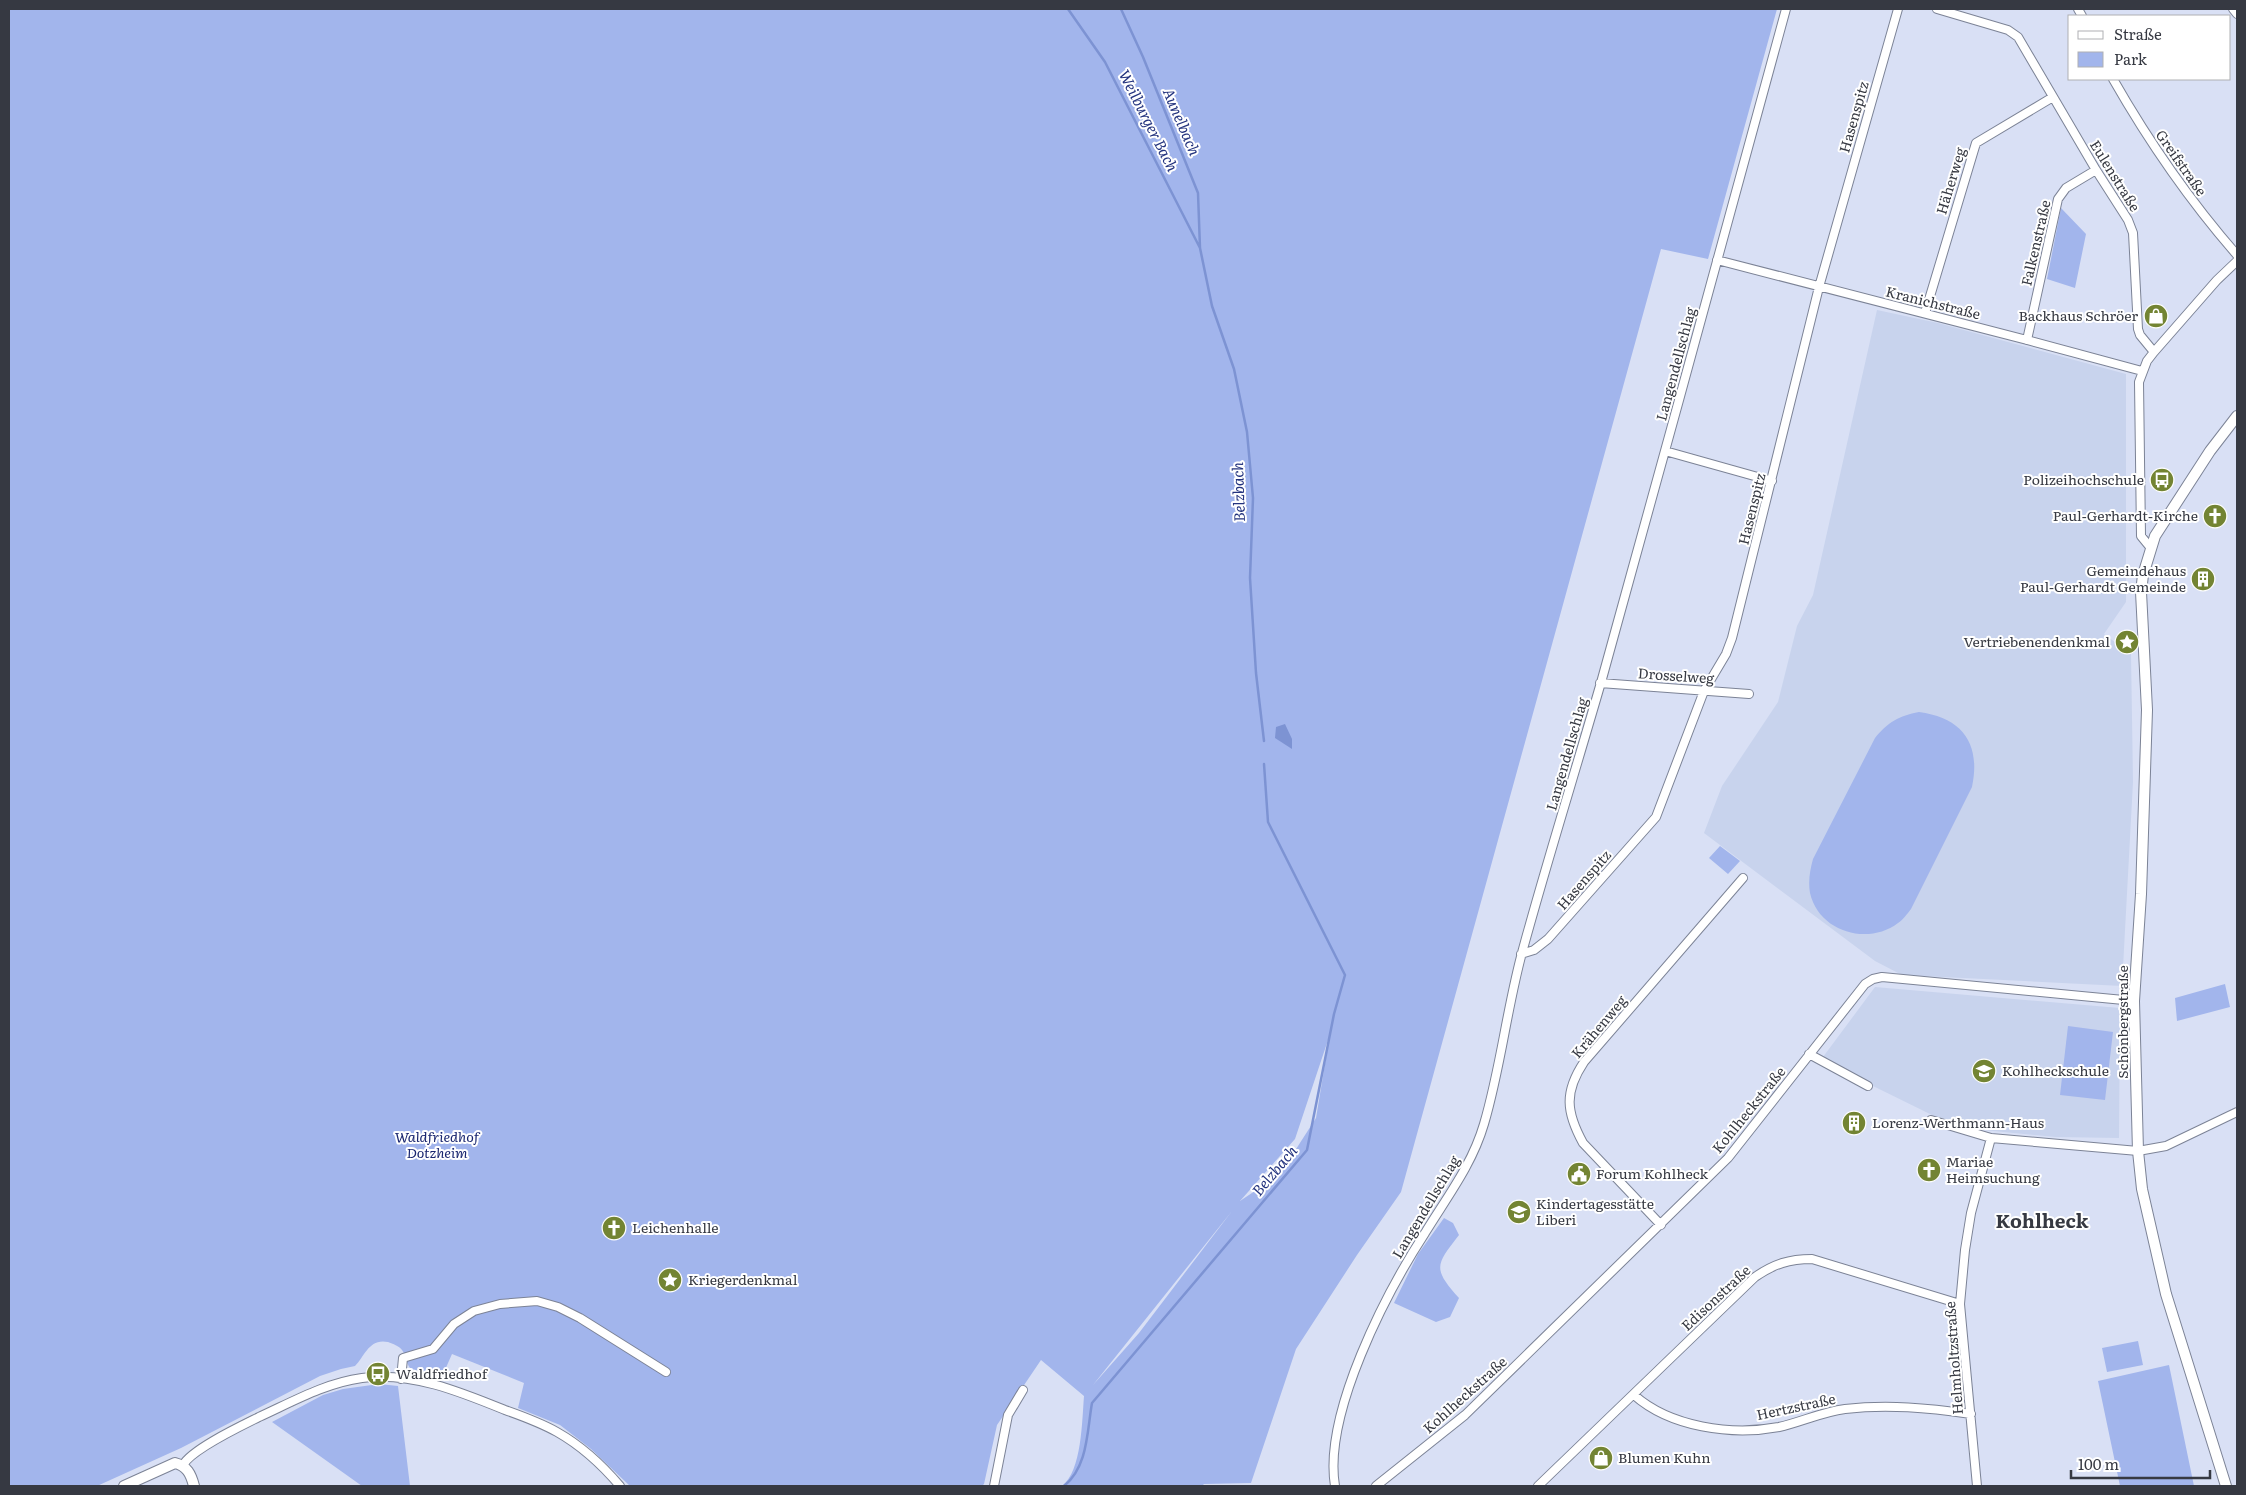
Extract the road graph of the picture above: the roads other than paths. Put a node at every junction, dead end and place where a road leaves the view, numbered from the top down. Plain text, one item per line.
1 (1786, 9) edge
2 (1937, 9) edge
3 (2233, 9) edge
4 (1897, 10) edge
5 (2237, 14) edge
6 (2114, 80) edge
7 (2053, 97) junction
8 (2096, 170) junction
9 (2237, 255) edge
10 (1717, 260) junction
11 (2237, 261) edge
12 (1819, 287) junction
13 (1925, 313) junction
14 (2027, 340) junction
15 (2154, 352) junction
16 (2142, 371) junction
17 (2237, 416) edge
18 (1665, 451) junction
19 (1772, 481) junction
20 (2150, 547) junction
21 (1600, 683) junction
22 (1704, 691) junction
23 (1749, 694) dead end
24 (1743, 878) dead end
25 (1521, 954) junction
26 (2134, 1001) junction
27 (1809, 1054) junction
28 (1868, 1086) dead end
29 (2237, 1112) edge
30 (1932, 1120) dead end
31 (1991, 1138) junction
32 (2138, 1150) junction
33 (1660, 1225) junction
34 (1960, 1304) junction
35 (666, 1372) dead end
36 (401, 1379) junction
37 (1023, 1390) dead end
38 (1634, 1395) junction
39 (1971, 1414) junction
40 (183, 1465) junction
41 (1380, 1485) edge
42 (124, 1486) edge
43 (194, 1486) edge
44 (620, 1486) edge
45 (994, 1486) edge
46 (1335, 1486) edge
47 (1538, 1486) edge
48 (1977, 1486) edge
49 (2226, 1486) edge

1 - 10 street, Langendellschlag
2 - 7 street, Eulenstraße
3 - 5 street
4 - 12 street, Hasenspitz
6 - 9 street, Greifstraße
7 - 8 street, Eulenstraße
7 - 13 street, Häherweg
8 - 14 street, Falkenstraße
8 - 15 street, Eulenstraße
10 - 12 street, Kranichstraße
10 - 18 street, Langendellschlag
11 - 15 street
12 - 13 street, Kranichstraße
12 - 19 street, Hasenspitz
13 - 14 street, Kranichstraße
14 - 16 street, Kranichstraße
15 - 16 street
16 - 20 street
17 - 20 street, Schönbergstraße
18 - 19 street
18 - 21 street, Langendellschlag
19 - 22 street, Hasenspitz
20 - 26 street, Schönbergstraße
21 - 22 street, Drosselweg
21 - 25 street, Langendellschlag
22 - 23 street, Drosselweg
22 - 25 street, Hasenspitz
24 - 33 street, Krähenweg
25 - 46 street, Langendellschlag
26 - 27 street, Kohlheckstraße
26 - 32 street, Schönbergstraße
27 - 28 street
27 - 33 street, Kohlheckstraße
29 - 32 street
30 - 31 street
31 - 32 street
31 - 34 street, Helmholtzstraße
32 - 49 street, Schönbergstraße
33 - 41 street, Kohlheckstraße
34 - 38 street, Edisonstraße
34 - 39 street, Helmholtzstraße
35 - 36 street
36 - 40 street
36 - 44 street
37 - 45 street
38 - 39 street, Hertzstraße
38 - 47 street, Edisonstraße
39 - 48 street, Helmholtzstraße
40 - 42 street
40 - 43 street

